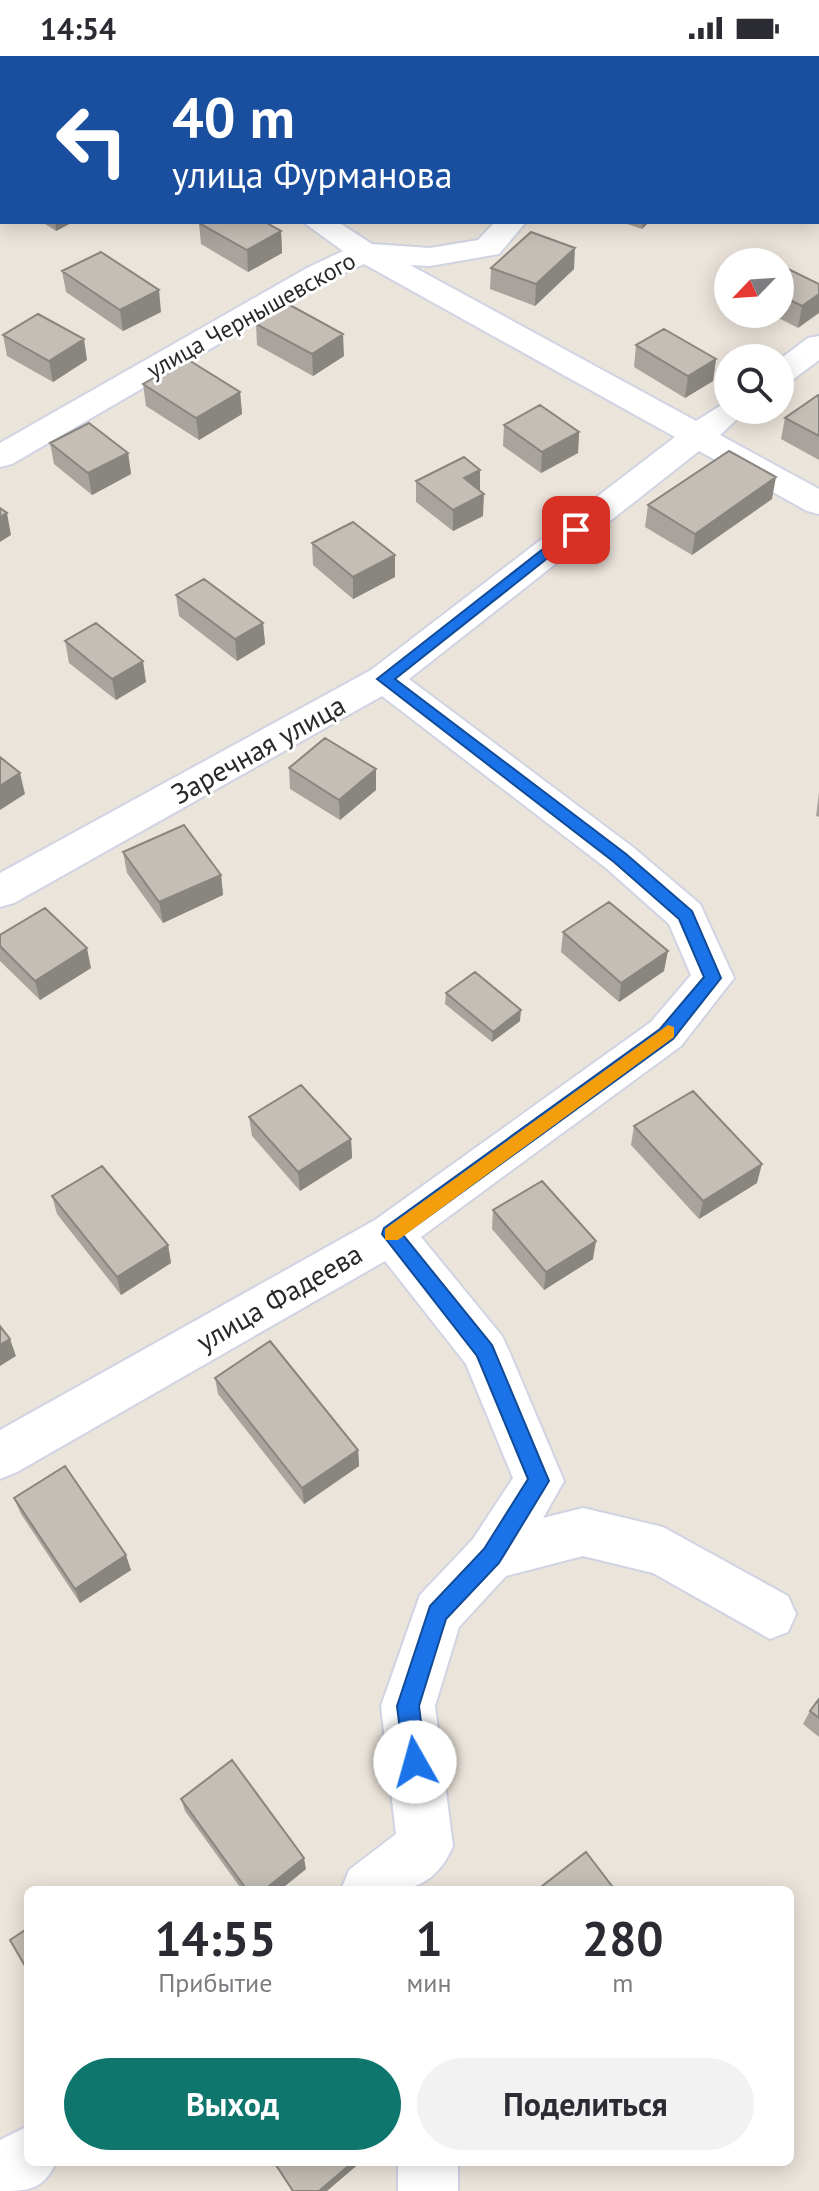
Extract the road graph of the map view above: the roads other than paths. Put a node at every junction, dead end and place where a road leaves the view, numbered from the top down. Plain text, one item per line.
1 (321, 224) edge
2 (509, 224) edge
3 (365, 252) junction
4 (819, 345) edge
5 (794, 364) edge
6 (714, 422) edge
7 (695, 436) junction
8 (0, 457) edge
9 (819, 503) edge
10 (384, 679) junction
11 (0, 892) edge
12 (391, 1234) junction
13 (0, 1456) edge
14 (491, 1556) junction
15 (770, 1614) dead end
16 (425, 1868) edge
17 (379, 1886) edge
18 (24, 2159) edge
19 (428, 2166) edge
20 (0, 2178) edge
21 (428, 2191) edge

1 - 3 street
2 - 3 street, улица Чернышевского
3 - 7 street
3 - 8 street, улица Чернышевского
4 - 5 street
6 - 7 street, Заречная улица
7 - 9 street
7 - 10 street, Заречная улица
10 - 11 street, Заречная улица
10 - 12 street, улица Фадеева
12 - 13 street, улица Фадеева
12 - 14 street
14 - 15 street
14 - 16 street
16 - 17 street
18 - 20 street
19 - 21 street

